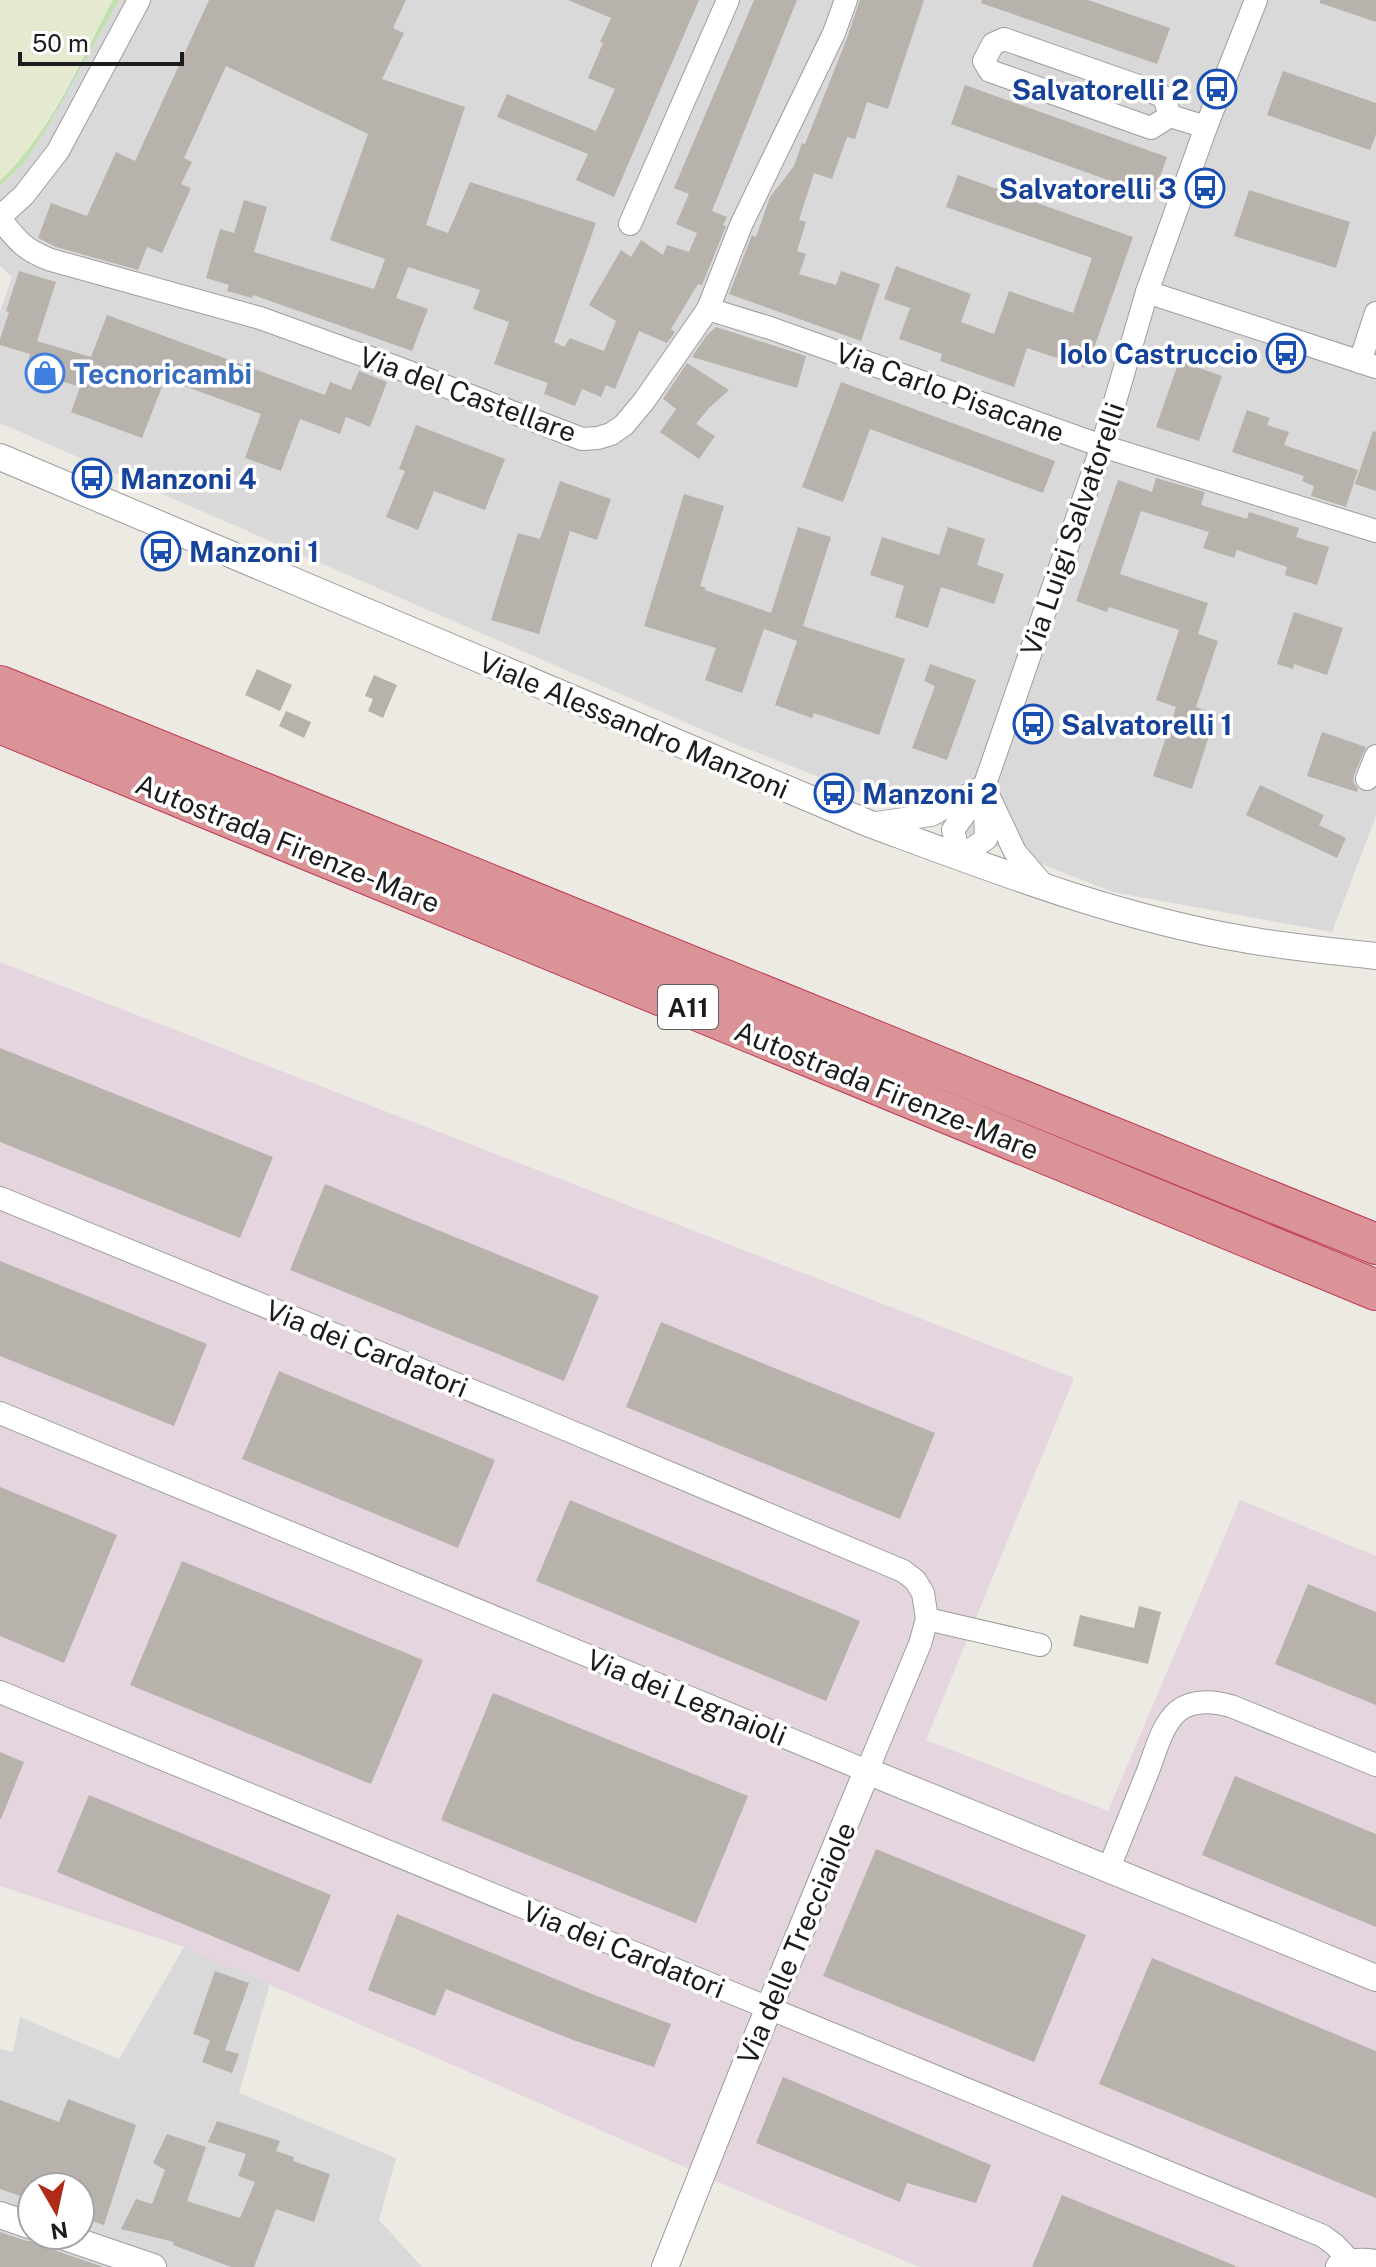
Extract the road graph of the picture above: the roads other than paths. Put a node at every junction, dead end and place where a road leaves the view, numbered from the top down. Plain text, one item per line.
1 (139, 0) edge
2 (728, 0) edge
3 (846, 0) edge
4 (1256, 0) edge
5 (1089, 68) junction
6 (1075, 101) junction
7 (1170, 116) junction
8 (1206, 127) junction
9 (0, 218) edge
10 (630, 224) dead end
11 (1147, 292) junction
12 (708, 309) junction
13 (1376, 313) edge
14 (1368, 364) edge
15 (1102, 446) junction
16 (1, 458) edge
17 (1376, 531) edge
18 (0, 686) edge
19 (0, 723) edge
20 (1376, 756) edge
21 (1367, 779) dead end
22 (984, 787) junction
23 (870, 824) junction
24 (960, 857) junction
25 (1045, 887) junction
26 (1376, 956) edge
27 (0, 1198) edge
28 (1376, 1244) edge
29 (1376, 1290) edge
30 (0, 1413) edge
31 (927, 1619) junction
32 (1040, 1645) dead end
33 (0, 1692) edge
34 (1376, 1765) edge
35 (867, 1771) junction
36 (1109, 1868) junction
37 (1376, 1978) edge
38 (769, 2009) junction
39 (96, 2248) edge
40 (1349, 2265) edge
41 (153, 2267) edge
42 (665, 2267) edge

1 - 9 street
2 - 10 street
3 - 12 street, Via del Castellare
4 - 8 street, Via Luigi Salvatorelli
5 - 6 street
5 - 6 street
5 - 7 street
6 - 7 street
7 - 8 street
8 - 11 street, Via Luigi Salvatorelli
9 - 12 street, Via del Castellare
11 - 14 street
11 - 15 street, Via Luigi Salvatorelli
12 - 15 street, Via Carlo Pisacane
13 - 14 street
15 - 17 street, Via Carlo Pisacane
15 - 22 street, Via Luigi Salvatorelli
16 - 23 street, Viale Alessandro Manzoni
18 - 28 highway, Autostrada Firenze-Mare / A11
19 - 29 highway, Autostrada Firenze-Mare / A11
20 - 21 street
22 - 23 street
22 - 24 street, Via Luigi Salvatorelli
22 - 25 street
23 - 24 street, Viale Alessandro Manzoni
24 - 25 street, Viale Alessandro Manzoni
25 - 26 street, Viale Alessandro Manzoni
27 - 31 street, Via dei Cardatori
30 - 35 street, Via dei Legnaioli
31 - 32 street
31 - 35 street, Via delle Trecciaiole
33 - 38 street, Via dei Cardatori
34 - 36 street
35 - 36 street, Via dei Legnaioli
35 - 38 street, Via delle Trecciaiole
36 - 37 street, Via dei Legnaioli
38 - 40 street, Via dei Cardatori
38 - 42 street, Via delle Trecciaiole
39 - 41 street

